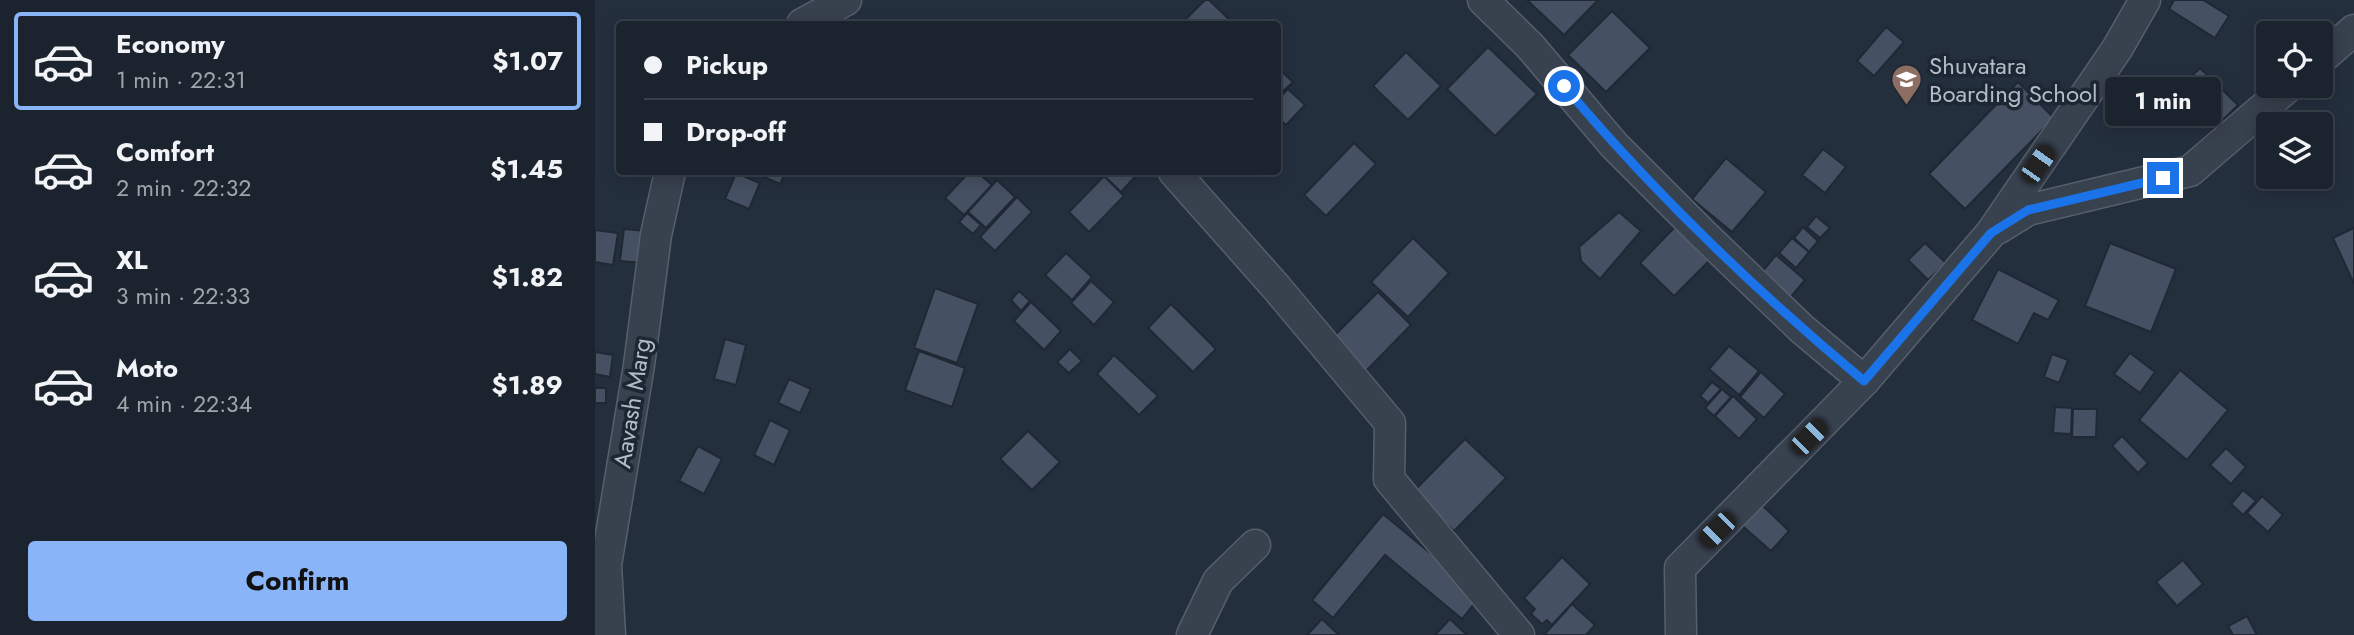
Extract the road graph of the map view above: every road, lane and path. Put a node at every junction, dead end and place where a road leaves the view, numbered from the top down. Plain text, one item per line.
1 (846, 0) edge
2 (1483, 0) edge
3 (2145, 0) edge
4 (808, 21) edge
5 (2354, 30) edge
6 (2333, 48) edge
7 (2275, 98) edge
8 (669, 175) edge
9 (1177, 175) edge
10 (1991, 233) junction
11 (1864, 381) junction
12 (1255, 545) dead end
13 (610, 635) edge
14 (1192, 635) edge
15 (1519, 635) edge
16 (1681, 635) edge

1 - 4 street
2 - 11 street
3 - 10 street
5 - 6 street
7 - 10 street
8 - 13 street, Aavash Marg
9 - 15 street
10 - 11 street
11 - 16 street
12 - 14 street

